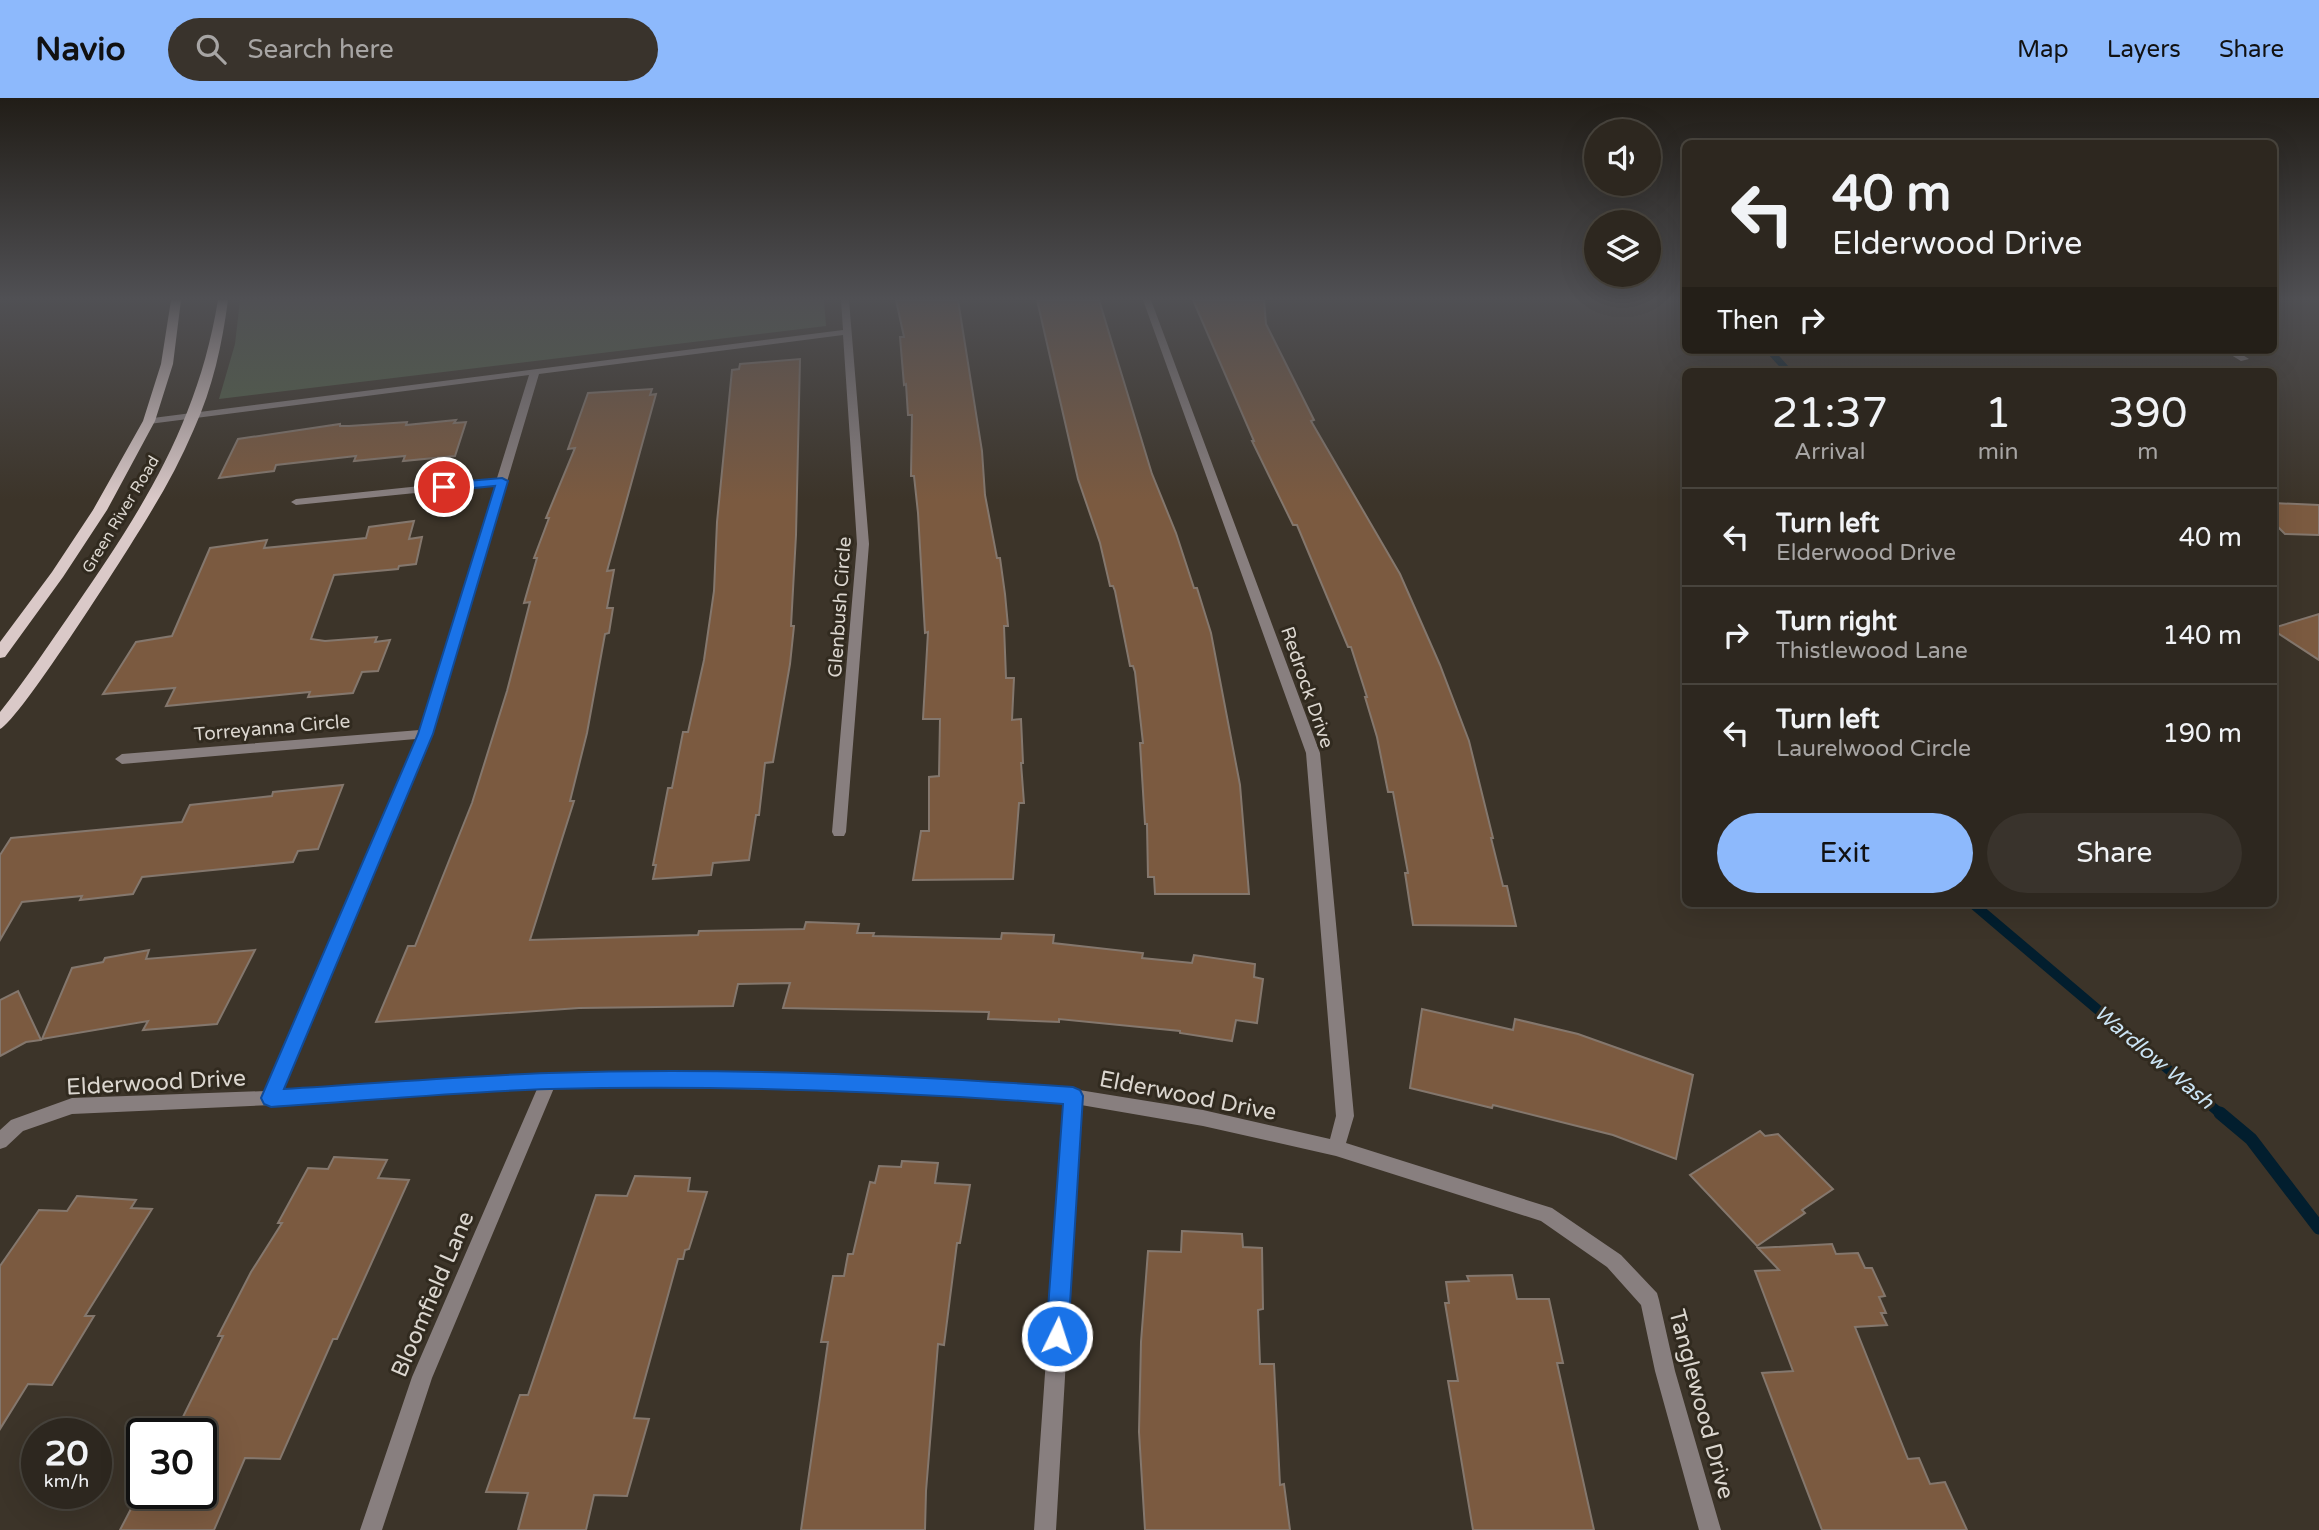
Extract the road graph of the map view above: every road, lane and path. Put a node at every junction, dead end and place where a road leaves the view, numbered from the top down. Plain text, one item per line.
1 (166, 367) edge
2 (209, 367) edge
3 (575, 367) edge
4 (850, 367) edge
5 (1171, 367) edge
6 (535, 372) junction
7 (194, 415) junction
8 (149, 421) junction
9 (502, 481) junction
10 (296, 502) dead end
11 (0, 653) edge
12 (0, 723) edge
13 (425, 734) junction
14 (122, 759) dead end
15 (839, 832) dead end
16 (549, 1081) junction
17 (1073, 1096) junction
18 (271, 1098) junction
19 (0, 1141) edge
20 (1336, 1148) junction
21 (1614, 1261) joint
22 (371, 1530) edge
23 (1045, 1530) edge
24 (1710, 1530) edge

1 - 8 main road, Green River Road
2 - 7 main road, Green River Road
3 - 6 street
4 - 15 street, Glenbush Circle
5 - 20 street, Redrock Drive
6 - 7 street
6 - 9 street
7 - 8 street
7 - 12 main road, Green River Road
8 - 11 main road, Green River Road
9 - 10 street
9 - 13 street
13 - 14 street, Torreyanna Circle
13 - 18 street
16 - 17 street, Elderwood Drive
16 - 18 street, Elderwood Drive
16 - 22 street, Bloomfield Lane
17 - 20 street, Elderwood Drive
17 - 23 street
18 - 19 street, Elderwood Drive
20 - 21 street, Elderwood Drive
21 - 24 street, Tanglewood Drive

